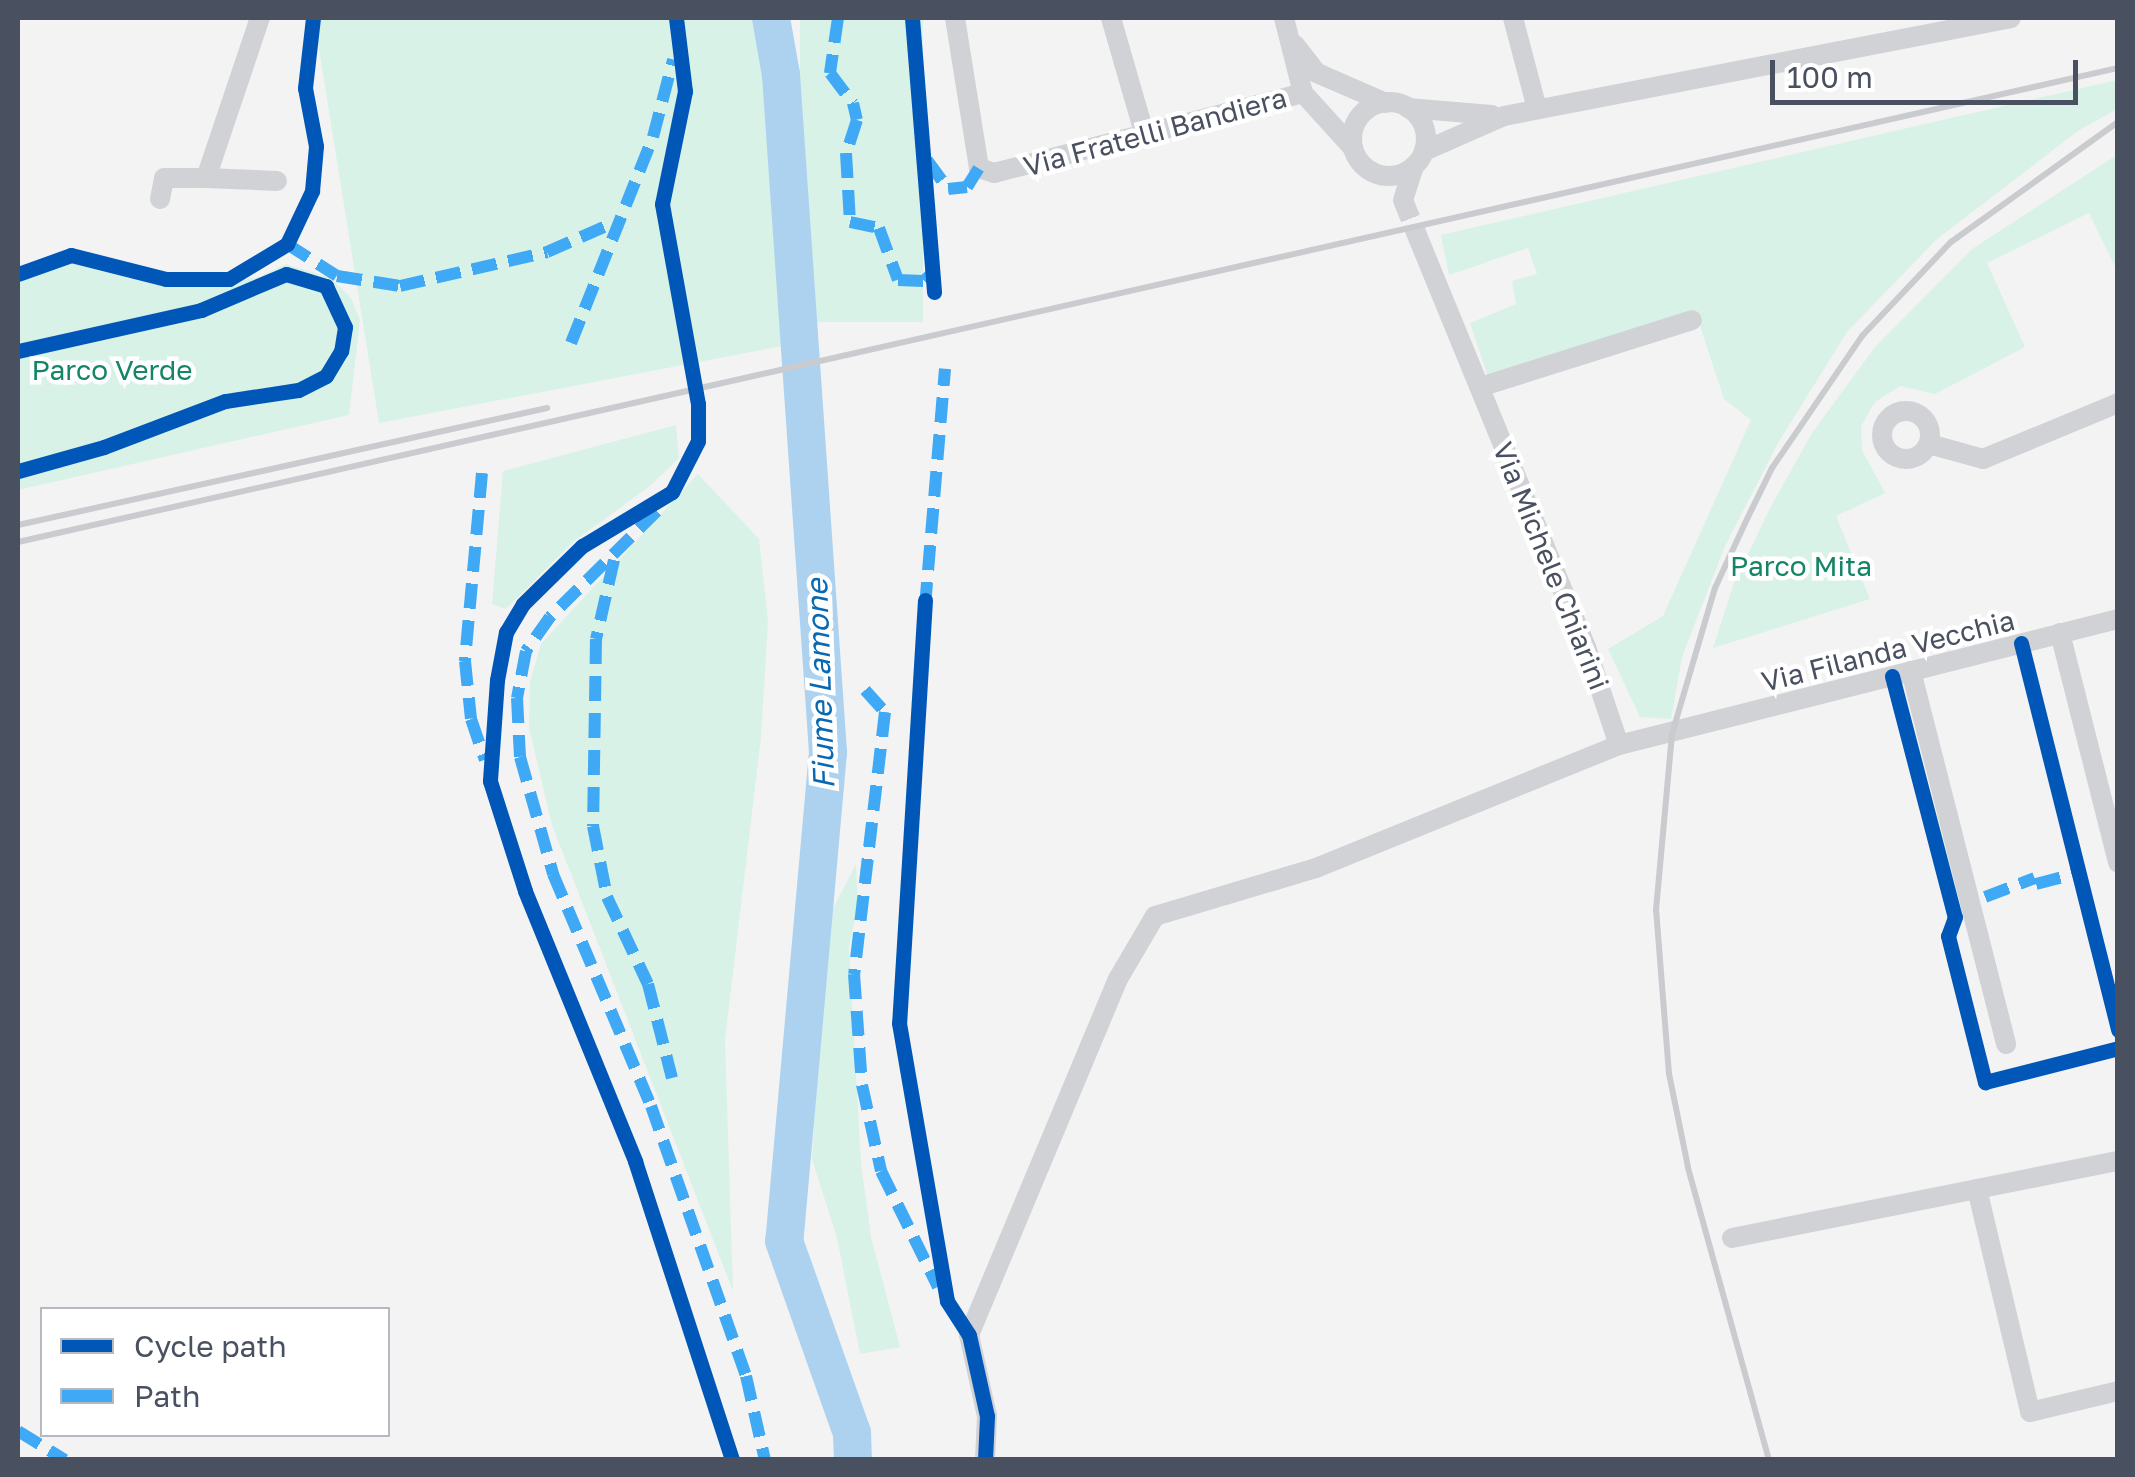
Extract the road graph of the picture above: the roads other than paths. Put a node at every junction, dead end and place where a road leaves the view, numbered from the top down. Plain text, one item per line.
1 (260, 18) edge
2 (955, 18) edge
3 (1111, 18) edge
4 (1284, 18) edge
5 (1513, 18) edge
6 (2011, 18) edge
7 (1290, 40) junction
8 (1303, 93) junction
9 (1386, 102) junction
10 (1408, 108) junction
11 (1538, 109) junction
12 (1504, 116) junction
13 (1145, 136) junction
14 (1353, 148) junction
15 (1419, 159) junction
16 (1386, 176) junction
17 (206, 178) junction
18 (277, 181) dead end
19 (160, 199) dead end
20 (1419, 240) tunnel mouth
21 (1692, 320) dead end
22 (1480, 388) junction
23 (2118, 403) edge
24 (1929, 444) dead end
25 (2118, 618) edge
26 (2060, 633) junction
27 (1911, 671) junction
28 (1619, 745) junction
29 (2118, 863) edge
30 (2006, 1044) dead end
31 (2118, 1161) edge
32 (1977, 1189) junction
33 (1732, 1238) dead end
34 (2118, 1391) edge
35 (985, 1460) edge

1 - 17 street
2 - 13 street, Via Fratelli Bandiera
3 - 13 street
4 - 7 street
5 - 11 street
6 - 11 street
7 - 8 street
7 - 9 street
8 - 13 street, Via Fratelli Bandiera
8 - 14 street
9 - 10 street
9 - 14 street
10 - 12 street
10 - 15 street
11 - 12 street
12 - 15 street
14 - 16 street
15 - 16 street
15 - 16 street
17 - 18 street
17 - 19 street
20 - 22 street, Via Michele Chiarini
21 - 22 street
22 - 28 street, Via Michele Chiarini
23 - 24 street
25 - 26 street, Via Filanda Vecchia
26 - 27 street, Via Filanda Vecchia
26 - 29 street
27 - 28 street, Via Filanda Vecchia
27 - 30 street, Via Filanda Vecchia
28 - 35 street, Via Filanda Vecchia
31 - 32 street
32 - 33 street
32 - 34 street

